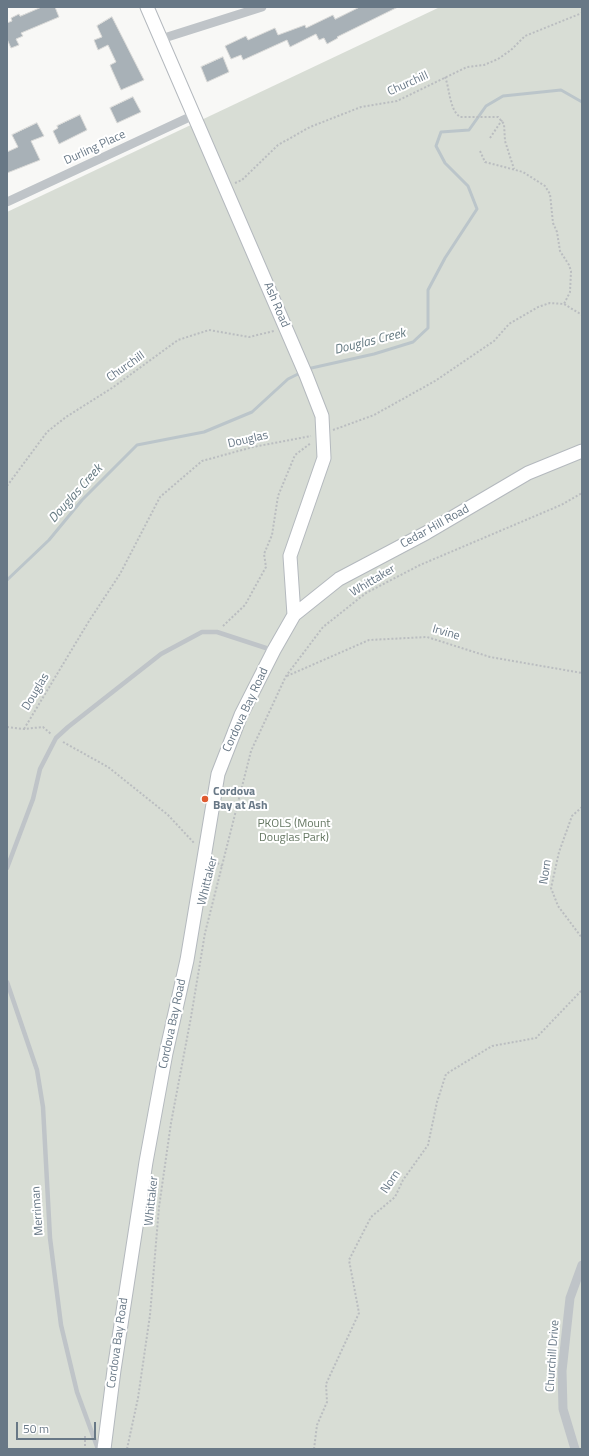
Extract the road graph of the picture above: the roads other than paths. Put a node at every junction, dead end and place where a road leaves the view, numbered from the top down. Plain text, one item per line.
1 (147, 7) edge
2 (262, 7) edge
3 (161, 39) junction
4 (194, 115) junction
5 (7, 202) edge
6 (582, 451) edge
7 (294, 615) junction
8 (274, 650) junction
9 (7, 868) edge
10 (7, 982) edge
11 (582, 1265) edge
12 (98, 1449) edge
13 (104, 1449) edge
14 (575, 1449) edge

1 - 3 main road, Ash Road
2 - 3 street
3 - 4 main road, Ash Road
4 - 5 street, Durling Place
4 - 7 main road, Ash Road
6 - 7 main road, Cedar Hill Road
7 - 8 main road, Cordova Bay Road
8 - 9 lane
8 - 13 main road, Cordova Bay Road
10 - 12 lane, Merriman
11 - 14 street, Churchill Drive

